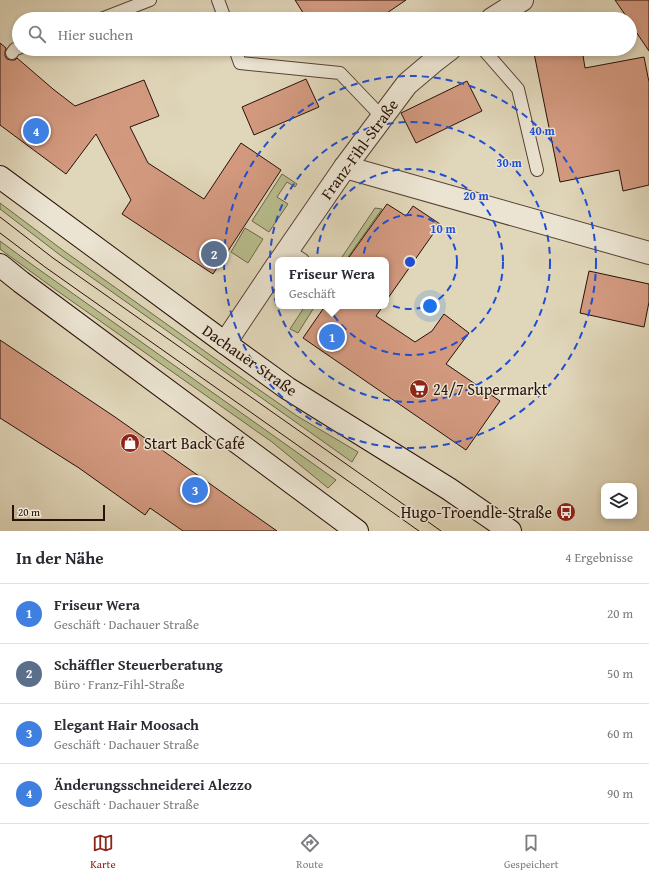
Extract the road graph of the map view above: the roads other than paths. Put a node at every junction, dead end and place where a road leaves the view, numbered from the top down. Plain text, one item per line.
1 (150, 0) edge
2 (218, 0) edge
3 (522, 0) edge
4 (119, 12) edge
5 (222, 12) edge
6 (503, 12) edge
7 (238, 56) edge
8 (441, 56) edge
9 (489, 56) edge
10 (382, 117) junction
11 (345, 167) junction
12 (537, 170) dead end
13 (0, 177) edge
14 (649, 253) edge
15 (288, 257) edge
16 (0, 265) edge
17 (275, 275) edge
18 (225, 343) junction
19 (357, 531) edge
20 (510, 531) edge

1 - 4 lane
2 - 5 lane
3 - 6 main road
7 - 10 lane
8 - 10 main road, Franz-Fihl-Straße
9 - 12 lane
10 - 11 main road, Franz-Fihl-Straße
11 - 14 main road
11 - 15 main road, Franz-Fihl-Straße
13 - 18 main road, Dachauer Straße
16 - 19 main road
17 - 18 main road, Franz-Fihl-Straße
18 - 20 main road, Dachauer Straße

